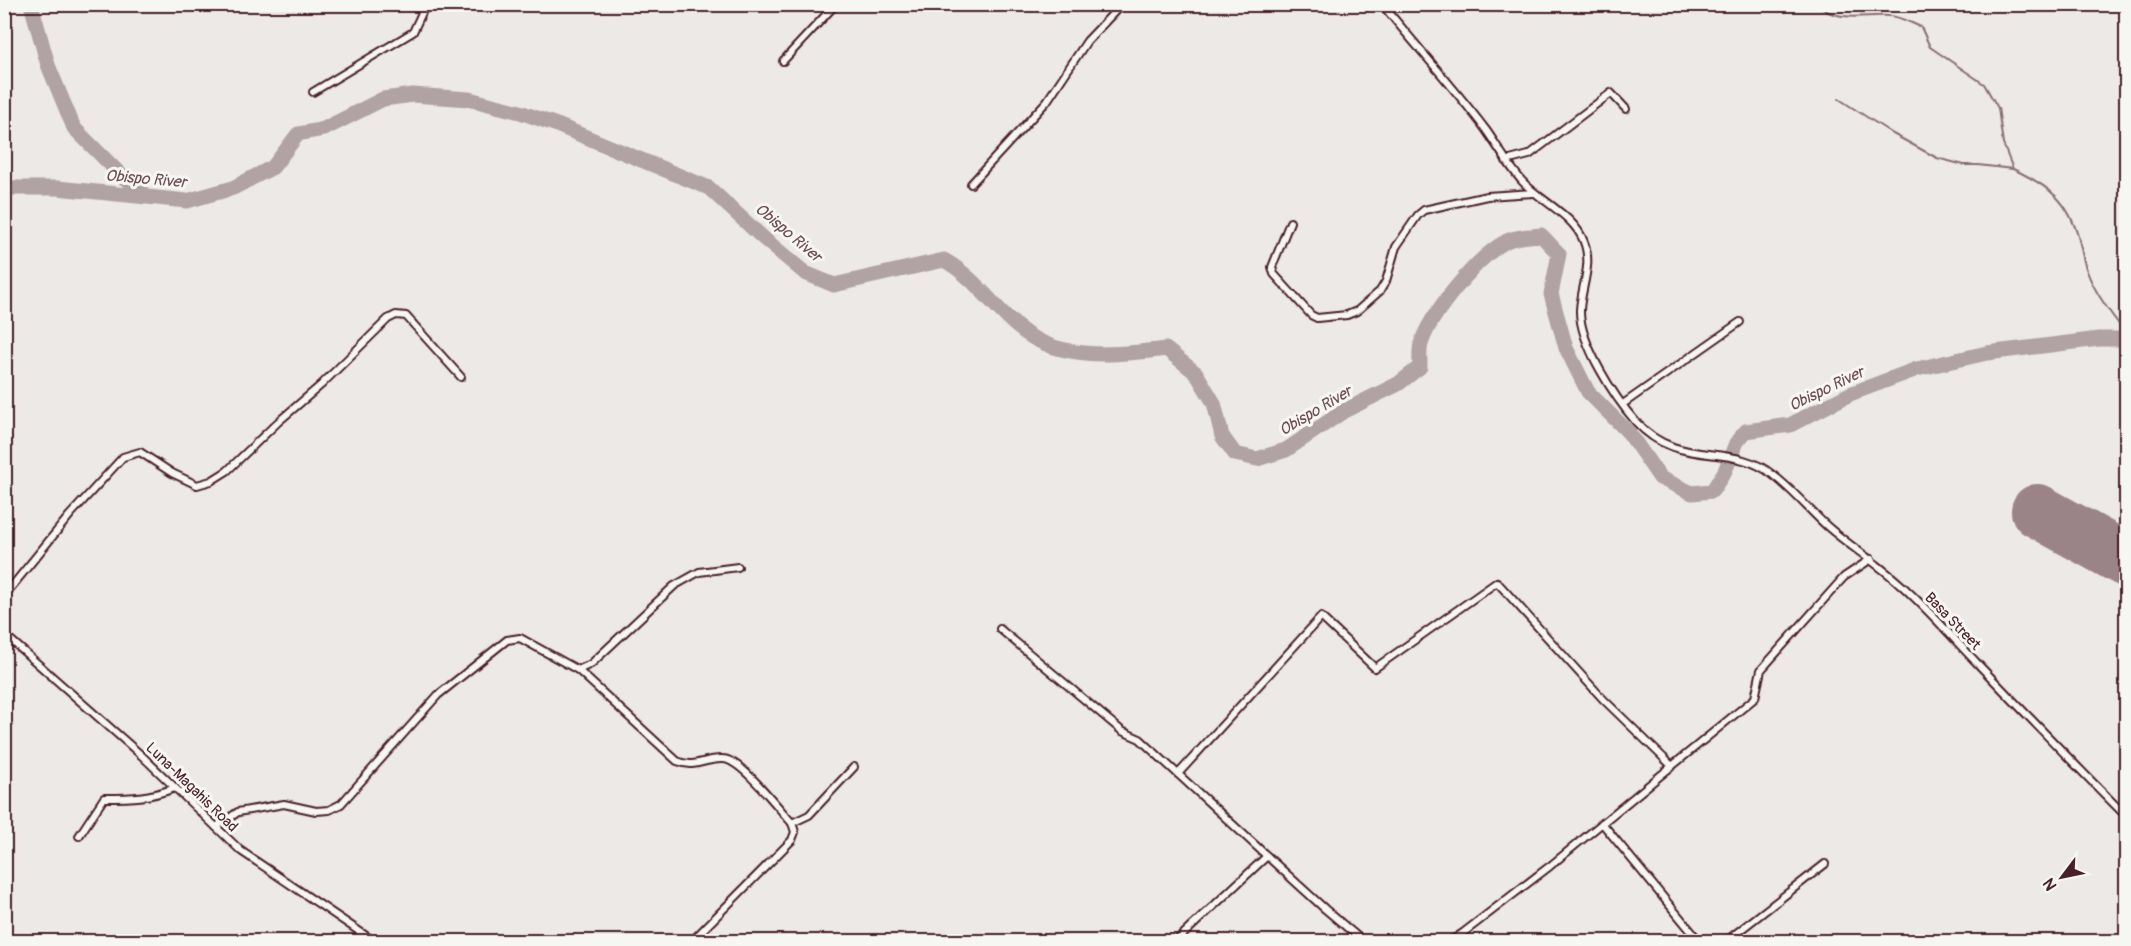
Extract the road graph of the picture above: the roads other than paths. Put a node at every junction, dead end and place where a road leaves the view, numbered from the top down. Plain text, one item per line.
1 (426, 4) edge
2 (836, 4) edge
3 (1122, 4) edge
4 (1382, 4) edge
5 (783, 61) dead end
6 (313, 92) dead end
7 (1626, 109) dead end
8 (1506, 161) junction
9 (971, 184) dead end
10 (1534, 193) junction
11 (1290, 222) dead end
12 (1740, 322) dead end
13 (461, 377) dead end
14 (1623, 404) junction
15 (1871, 560) junction
16 (738, 567) dead end
17 (4, 596) edge
18 (1000, 629) dead end
19 (4, 634) edge
20 (579, 670) junction
21 (1672, 766) junction
22 (854, 767) dead end
23 (1178, 774) junction
24 (175, 788) junction
25 (2127, 816) edge
26 (1602, 823) junction
27 (792, 824) junction
28 (216, 827) junction
29 (79, 836) dead end
30 (1267, 856) junction
31 (1825, 864) dead end
32 (375, 942) edge
33 (691, 942) edge
34 (1175, 942) edge
35 (1364, 942) edge
36 (1449, 942) edge
37 (1700, 942) edge
38 (1725, 942) edge

1 - 6 street
2 - 5 street
3 - 9 street
4 - 8 street
7 - 8 street
8 - 10 street
10 - 11 street
10 - 14 street
12 - 14 street
13 - 17 street
14 - 15 street, Basa Street
15 - 21 street
15 - 25 street, Basa Street
16 - 20 street
18 - 23 street
19 - 24 street, Luna-Magahis Road
20 - 27 street
20 - 28 street
21 - 23 street
21 - 26 street
22 - 27 street
23 - 30 street
24 - 28 street, Luna-Magahis Road
24 - 29 street
26 - 36 street
26 - 37 street
27 - 33 street
28 - 32 street, Luna-Magahis Road
30 - 34 street
30 - 35 street
31 - 38 street

